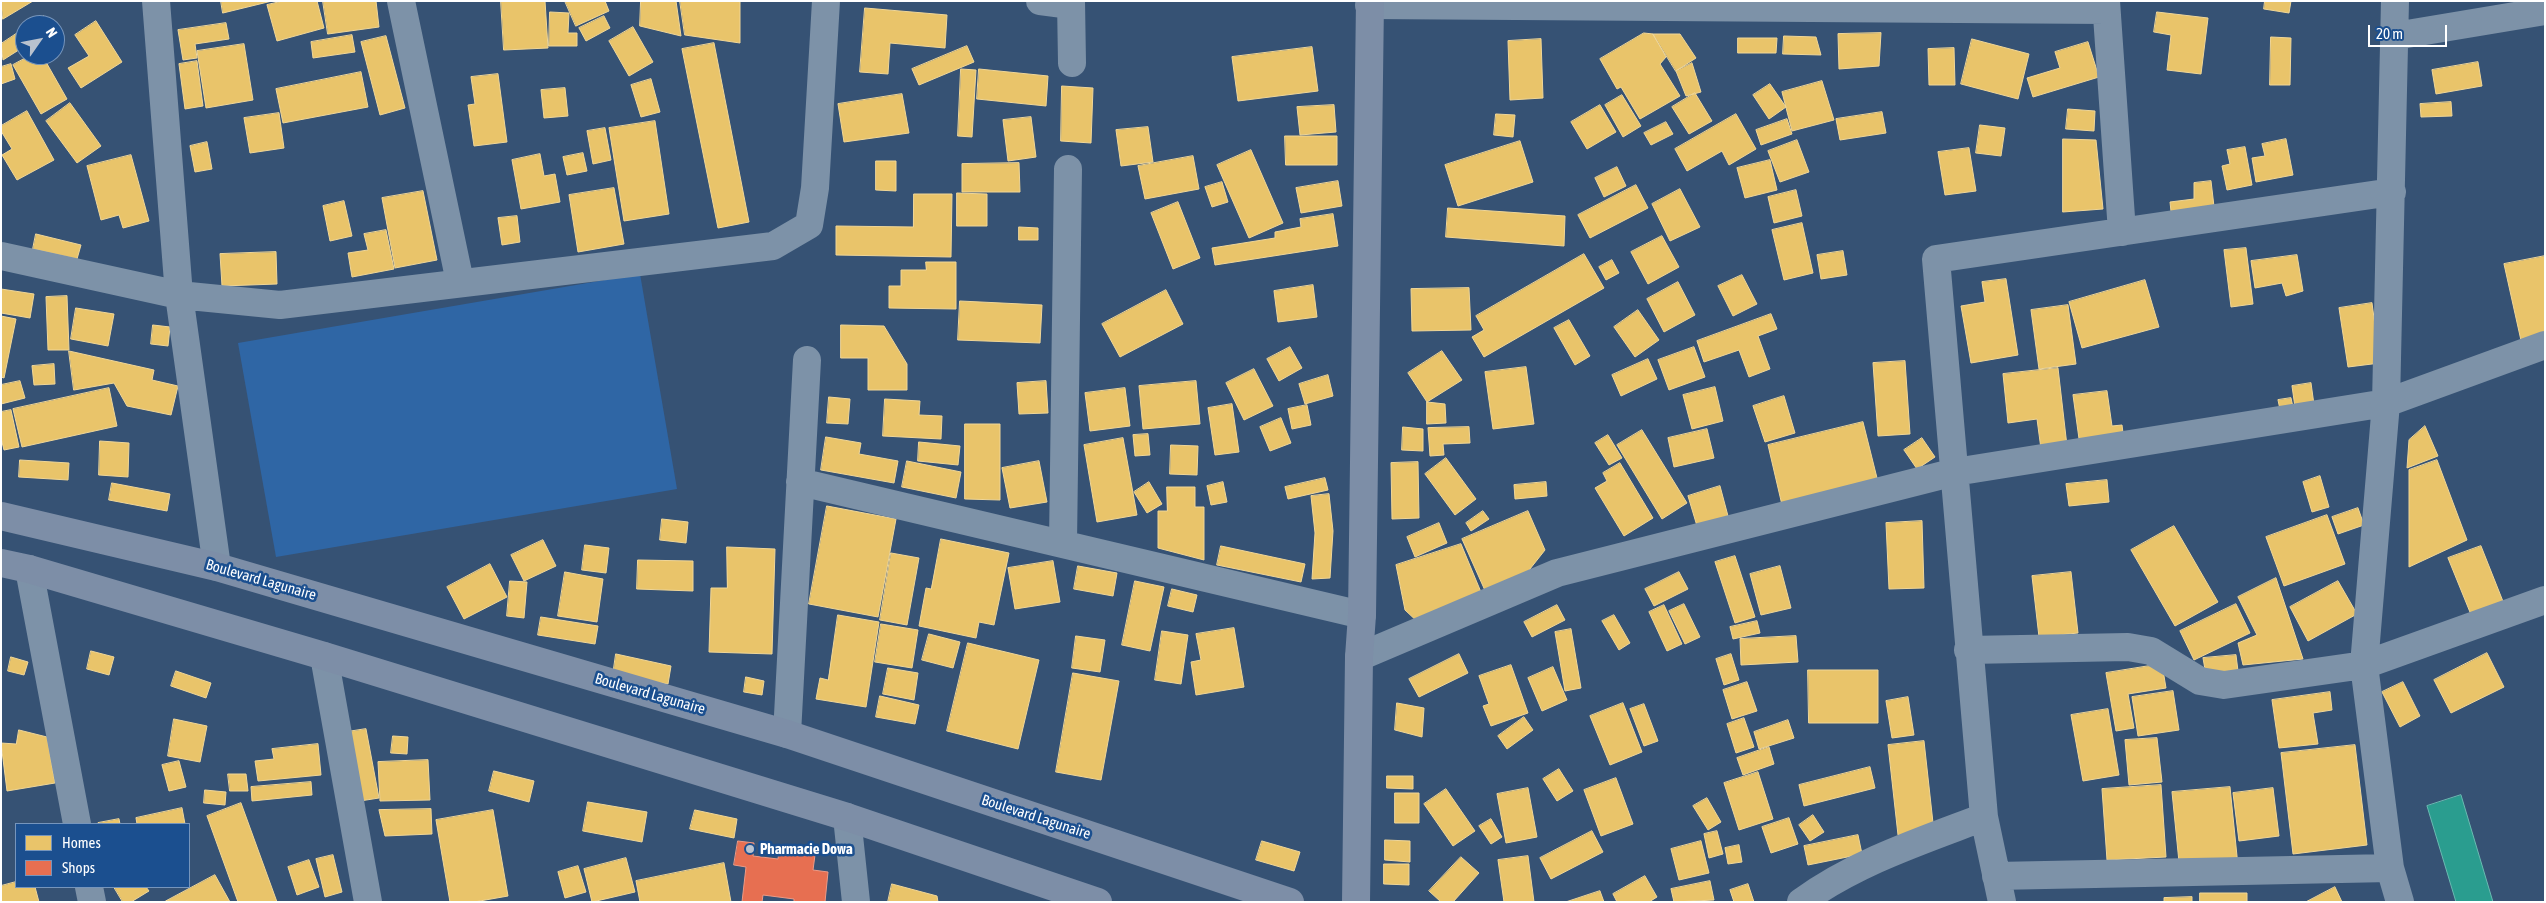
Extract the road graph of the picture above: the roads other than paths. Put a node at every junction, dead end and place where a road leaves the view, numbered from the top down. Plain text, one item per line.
1 (156, 1) edge
2 (401, 1) edge
3 (826, 1) edge
4 (1040, 1) edge
5 (2394, 1) edge
6 (1071, 3) edge
7 (1370, 3) edge
8 (1904, 5) edge
9 (2106, 6) edge
10 (2545, 11) edge
11 (2395, 36) junction
12 (1072, 63) dead end
13 (1068, 169) dead end
14 (2392, 192) junction
15 (2122, 232) junction
16 (1, 256) edge
17 (460, 282) junction
18 (179, 296) junction
19 (2545, 345) edge
20 (807, 360) dead end
21 (2386, 403) junction
22 (1955, 472) junction
23 (800, 482) junction
24 (1, 516) edge
25 (1063, 543) junction
26 (1, 563) edge
27 (217, 567) junction
28 (29, 569) junction
29 (2545, 600) edge
30 (1362, 615) junction
31 (1968, 650) junction
32 (324, 656) junction
33 (1359, 657) junction
34 (2364, 665) junction
35 (787, 734) junction
36 (847, 817) junction
37 (1984, 817) junction
38 (77, 823) edge
39 (2390, 868) junction
40 (1996, 876) junction
41 (89, 888) edge
42 (92, 902) edge
43 (368, 902) edge
44 (856, 902) edge
45 (1098, 902) edge
46 (1290, 902) edge
47 (1356, 902) edge
48 (1801, 902) edge
49 (2002, 902) edge
50 (2400, 902) edge

1 - 18 street
2 - 17 street
3 - 17 street
4 - 6 street
5 - 11 street
6 - 12 street
7 - 8 street
7 - 30 main road
8 - 9 street
9 - 15 street
10 - 11 street
11 - 14 street
13 - 25 street
14 - 15 street
14 - 21 street
15 - 22 street
16 - 18 street
17 - 18 street
18 - 27 street
19 - 21 street
20 - 23 street
21 - 22 street
21 - 34 street
22 - 31 street
22 - 33 street
23 - 25 street
23 - 35 street
24 - 27 main road, Boulevard Lagunaire
25 - 30 street
26 - 28 main road
27 - 35 main road, Boulevard Lagunaire
28 - 32 main road
28 - 38 street
29 - 34 street
30 - 33 main road
31 - 34 street
31 - 37 street
32 - 36 main road
32 - 43 street
33 - 47 main road
34 - 39 street
35 - 46 main road, Boulevard Lagunaire
36 - 44 street
36 - 45 main road
37 - 40 street
37 - 48 street
39 - 40 street
39 - 50 street
40 - 49 street
41 - 42 street

